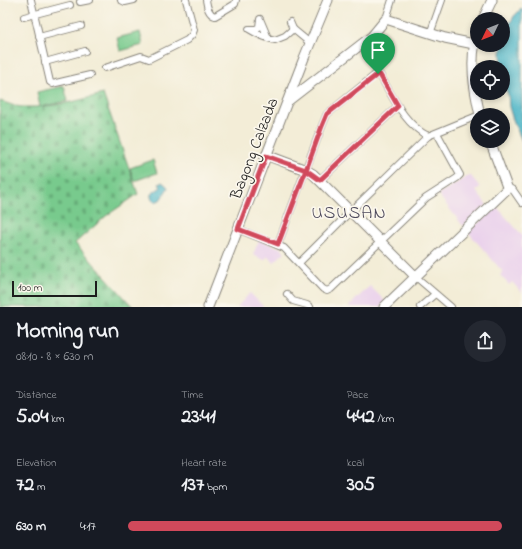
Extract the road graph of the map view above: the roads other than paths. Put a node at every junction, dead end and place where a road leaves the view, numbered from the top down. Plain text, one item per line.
1 (31, 0) edge
2 (90, 0) edge
3 (121, 0) edge
4 (134, 0) edge
5 (186, 0) edge
6 (206, 0) edge
7 (236, 0) edge
8 (328, 0) edge
9 (392, 0) edge
10 (442, 0) edge
11 (492, 0) edge
12 (80, 2) dead end
13 (70, 5) dead end
14 (486, 12) edge
15 (34, 14) junction
16 (24, 17) dead end
17 (386, 19) junction
18 (290, 22) dead end
19 (81, 26) dead end
20 (293, 29) junction
21 (430, 34) junction
22 (39, 37) junction
23 (268, 38) dead end
24 (310, 43) junction
25 (470, 43) edge
26 (85, 51) dead end
27 (474, 52) edge
28 (45, 62) junction
29 (105, 68) dead end
30 (90, 75) dead end
31 (288, 101) junction
32 (398, 106) junction
33 (479, 108) edge
34 (470, 119) edge
35 (437, 134) junction
36 (428, 136) junction
37 (493, 148) edge
38 (266, 156) junction
39 (306, 170) junction
40 (320, 180) junction
41 (507, 187) junction
42 (522, 203) edge
43 (350, 212) junction
44 (238, 229) junction
45 (380, 241) junction
46 (278, 244) junction
47 (300, 263) junction
48 (416, 277) junction
49 (288, 294) dead end
50 (435, 294) junction
51 (208, 307) edge
52 (310, 307) edge
53 (384, 307) edge
54 (420, 307) edge
55 (451, 307) edge

1 - 15 street
2 - 12 street
3 - 4 street
5 - 29 street
6 - 7 street
8 - 24 street, Bagong Calzada
9 - 17 street
10 - 21 street
11 - 14 street
13 - 15 street
15 - 16 street
15 - 22 street
17 - 21 street
17 - 31 street
18 - 20 street
19 - 22 street
20 - 23 street
20 - 24 street
21 - 25 street
22 - 28 street
24 - 31 street, Bagong Calzada
26 - 28 street
27 - 33 street
28 - 30 street
31 - 38 street, Bagong Calzada
32 - 36 street
32 - 39 street
32 - 40 street
34 - 35 street
35 - 36 street
35 - 45 street
36 - 43 street
37 - 41 street
38 - 39 street
38 - 44 street, Bagong Calzada
39 - 40 street
39 - 46 street
40 - 43 street
41 - 42 street
41 - 48 street
43 - 45 street
43 - 47 street
44 - 46 street
44 - 51 street, Bagong Calzada
45 - 47 street
45 - 48 street
46 - 47 street
48 - 50 street
48 - 53 street
49 - 52 street
50 - 54 street
50 - 55 street

